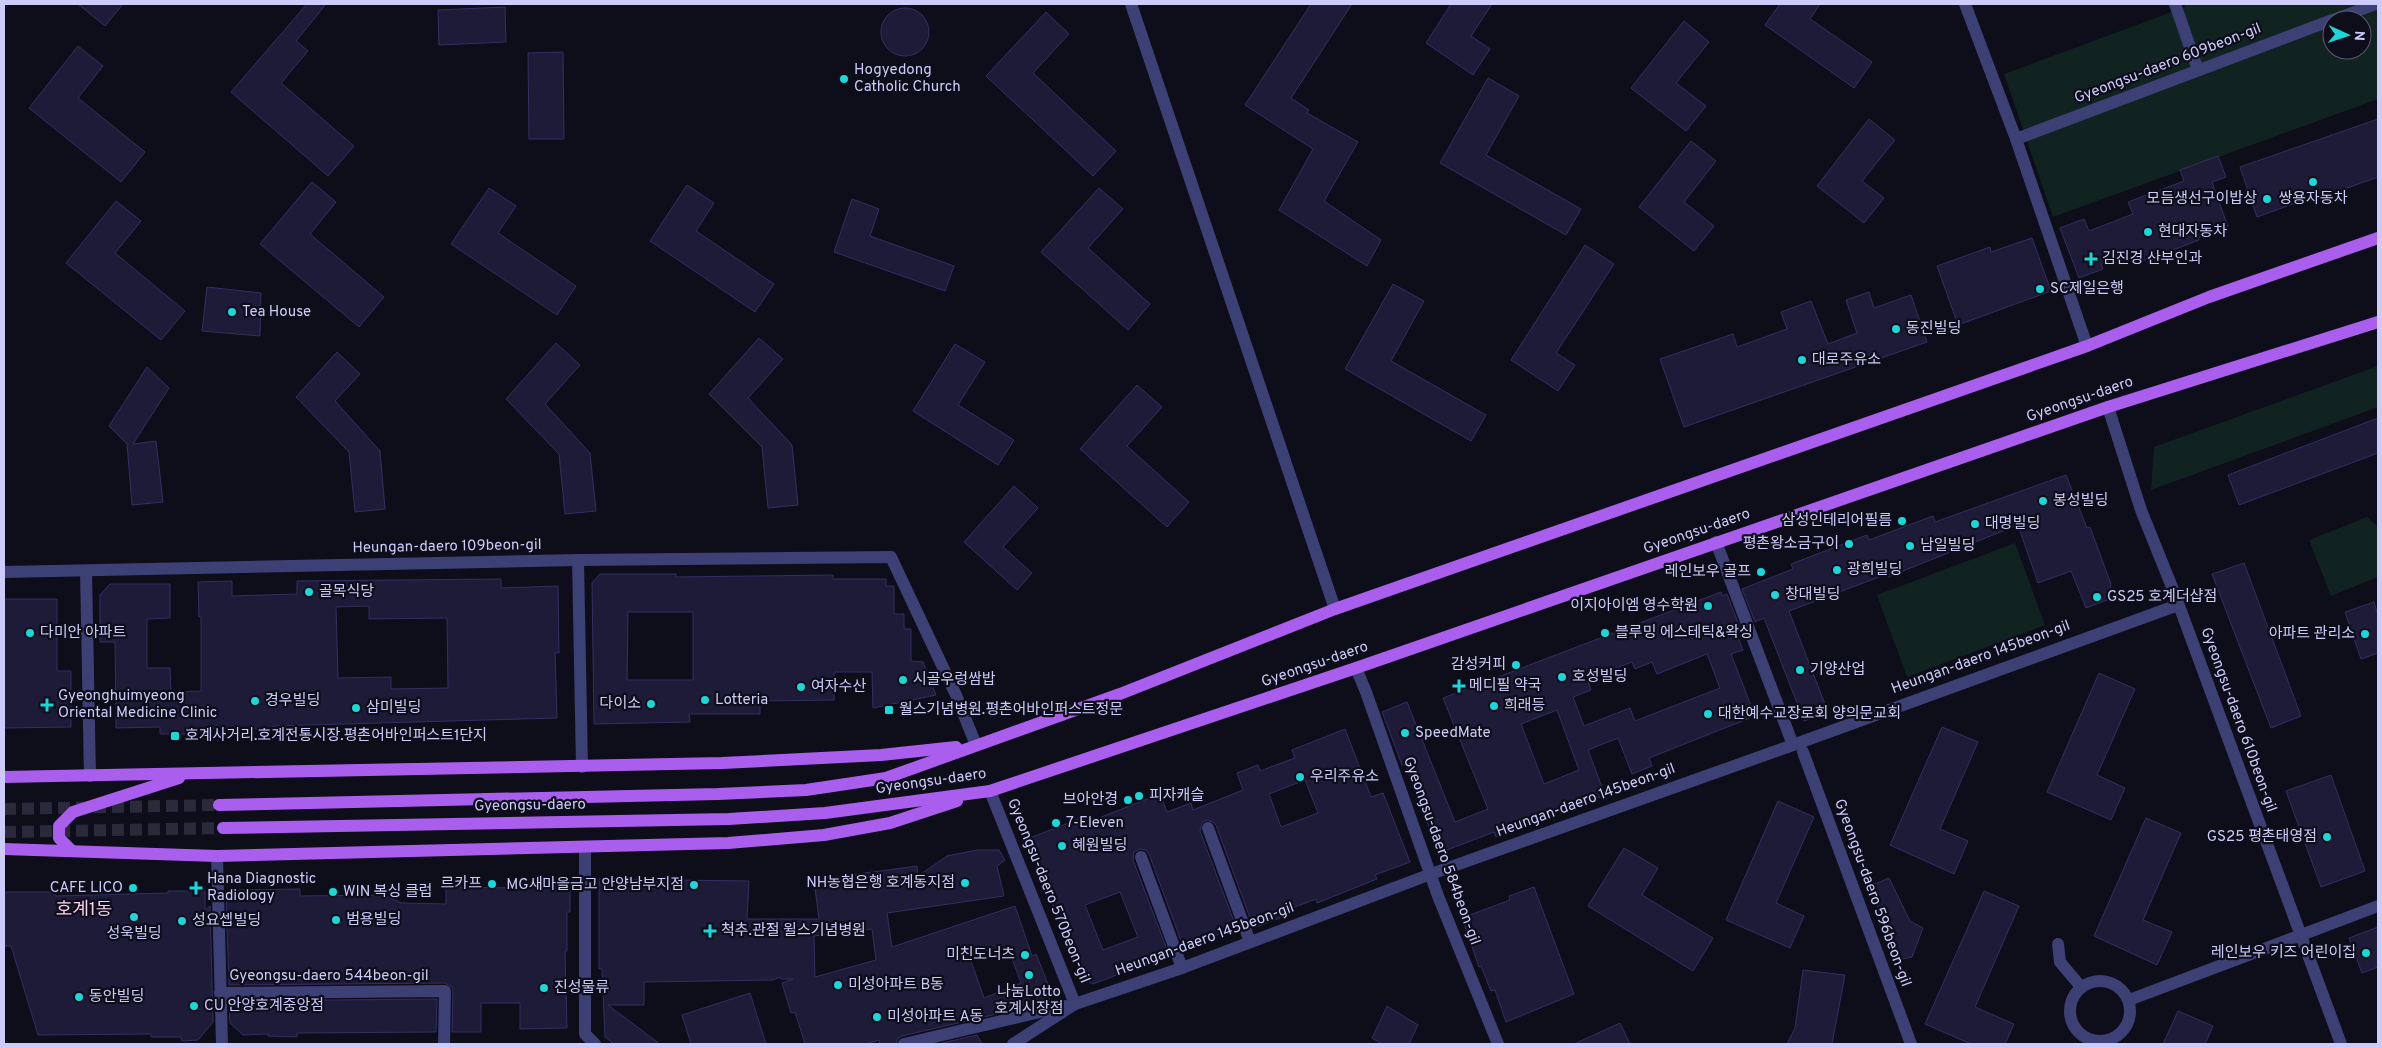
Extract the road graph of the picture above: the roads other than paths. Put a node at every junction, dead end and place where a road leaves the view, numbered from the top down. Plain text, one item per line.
1 (1131, 4) edge
2 (1965, 4) edge
3 (2175, 4) edge
4 (2376, 4) edge
5 (2360, 10) edge
6 (2322, 24) edge
7 (2198, 70) junction
8 (2016, 139) junction
9 (2378, 238) edge
10 (2378, 322) edge
11 (2087, 346) junction
12 (2108, 407) junction
13 (1716, 542) junction
14 (892, 557) joint
15 (578, 560) junction
16 (86, 571) junction
17 (4, 572) edge
18 (2178, 604) junction
19 (1335, 609) junction
20 (1356, 668) junction
21 (976, 745) junction
22 (1798, 748) junction
23 (582, 766) junction
24 (193, 773) junction
25 (90, 776) junction
26 (4, 777) edge
27 (990, 791) junction
28 (219, 805) tunnel mouth
29 (223, 828) tunnel mouth
30 (1208, 828) dead end
31 (584, 847) junction
32 (4, 849) edge
33 (71, 850) junction
34 (218, 856) junction
35 (1141, 857) dead end
36 (1430, 874) junction
37 (2378, 906) edge
38 (2301, 935) junction
39 (1250, 942) junction
40 (2058, 944) dead end
41 (1182, 968) junction
42 (2081, 987) junction
43 (220, 993) junction
44 (2129, 1000) junction
45 (1075, 1004) junction
46 (581, 1039) edge
47 (2101, 1043) edge
48 (222, 1044) edge
49 (444, 1044) edge
50 (595, 1044) edge
51 (904, 1044) edge
52 (1013, 1044) edge
53 (1498, 1044) edge
54 (1911, 1044) edge
55 (2341, 1044) edge

1 - 19 street
2 - 8 street
3 - 7 street
4 - 5 street, Gyeongsu-daero 609beon-gil
6 - 7 street, Gyeongsu-daero 609beon-gil
7 - 8 street, Gyeongsu-daero 609beon-gil
8 - 11 street
9 - 11 main road, Gyeongsu-daero
10 - 12 main road, Gyeongsu-daero
11 - 19 main road, Gyeongsu-daero
12 - 13 main road, Gyeongsu-daero
12 - 18 street, Gyeongsu-daero 610beon-gil
13 - 20 main road, Gyeongsu-daero
13 - 22 street, Gyeongsu-daero 596beon-gil
14 - 15 street, Heungan-daero 109beon-gil
14 - 21 street, Gyeongsu-daero
15 - 16 street, Heungan-daero 109beon-gil
15 - 23 street
16 - 17 street, Heungan-daero 109beon-gil
16 - 25 street
18 - 22 street, Heungan-daero 145beon-gil
18 - 38 street, Gyeongsu-daero 610beon-gil
19 - 21 main road, Gyeongsu-daero
20 - 27 main road, Gyeongsu-daero
20 - 36 street, Gyeongsu-daero 584beon-gil
21 - 23 main road
21 - 28 main road, Gyeongsu-daero
22 - 36 street, Heungan-daero 145beon-gil
22 - 54 street, Gyeongsu-daero 596beon-gil
23 - 24 main road
24 - 25 main road
24 - 33 main road
25 - 26 main road
27 - 29 main road, Gyeongsu-daero
27 - 31 main road
27 - 45 street, Gyeongsu-daero 570beon-gil
30 - 39 street
31 - 34 main road
31 - 46 street
32 - 33 main road
33 - 34 main road
34 - 43 street, Gyeongsu-daero 544beon-gil
35 - 41 street
36 - 39 street, Heungan-daero 145beon-gil
36 - 53 street, Gyeongsu-daero 584beon-gil
37 - 38 street
38 - 44 street
38 - 55 street, Gyeongsu-daero 610beon-gil
39 - 41 street, Heungan-daero 145beon-gil
40 - 42 street
41 - 45 street, Heungan-daero 145beon-gil
42 - 44 street
42 - 47 street
43 - 48 street, Gyeongsu-daero 544beon-gil
43 - 49 street, Gyeongsu-daero 544beon-gil
44 - 47 street
45 - 51 street
45 - 52 street, Heungan-daero 145beon-gil
46 - 50 street

